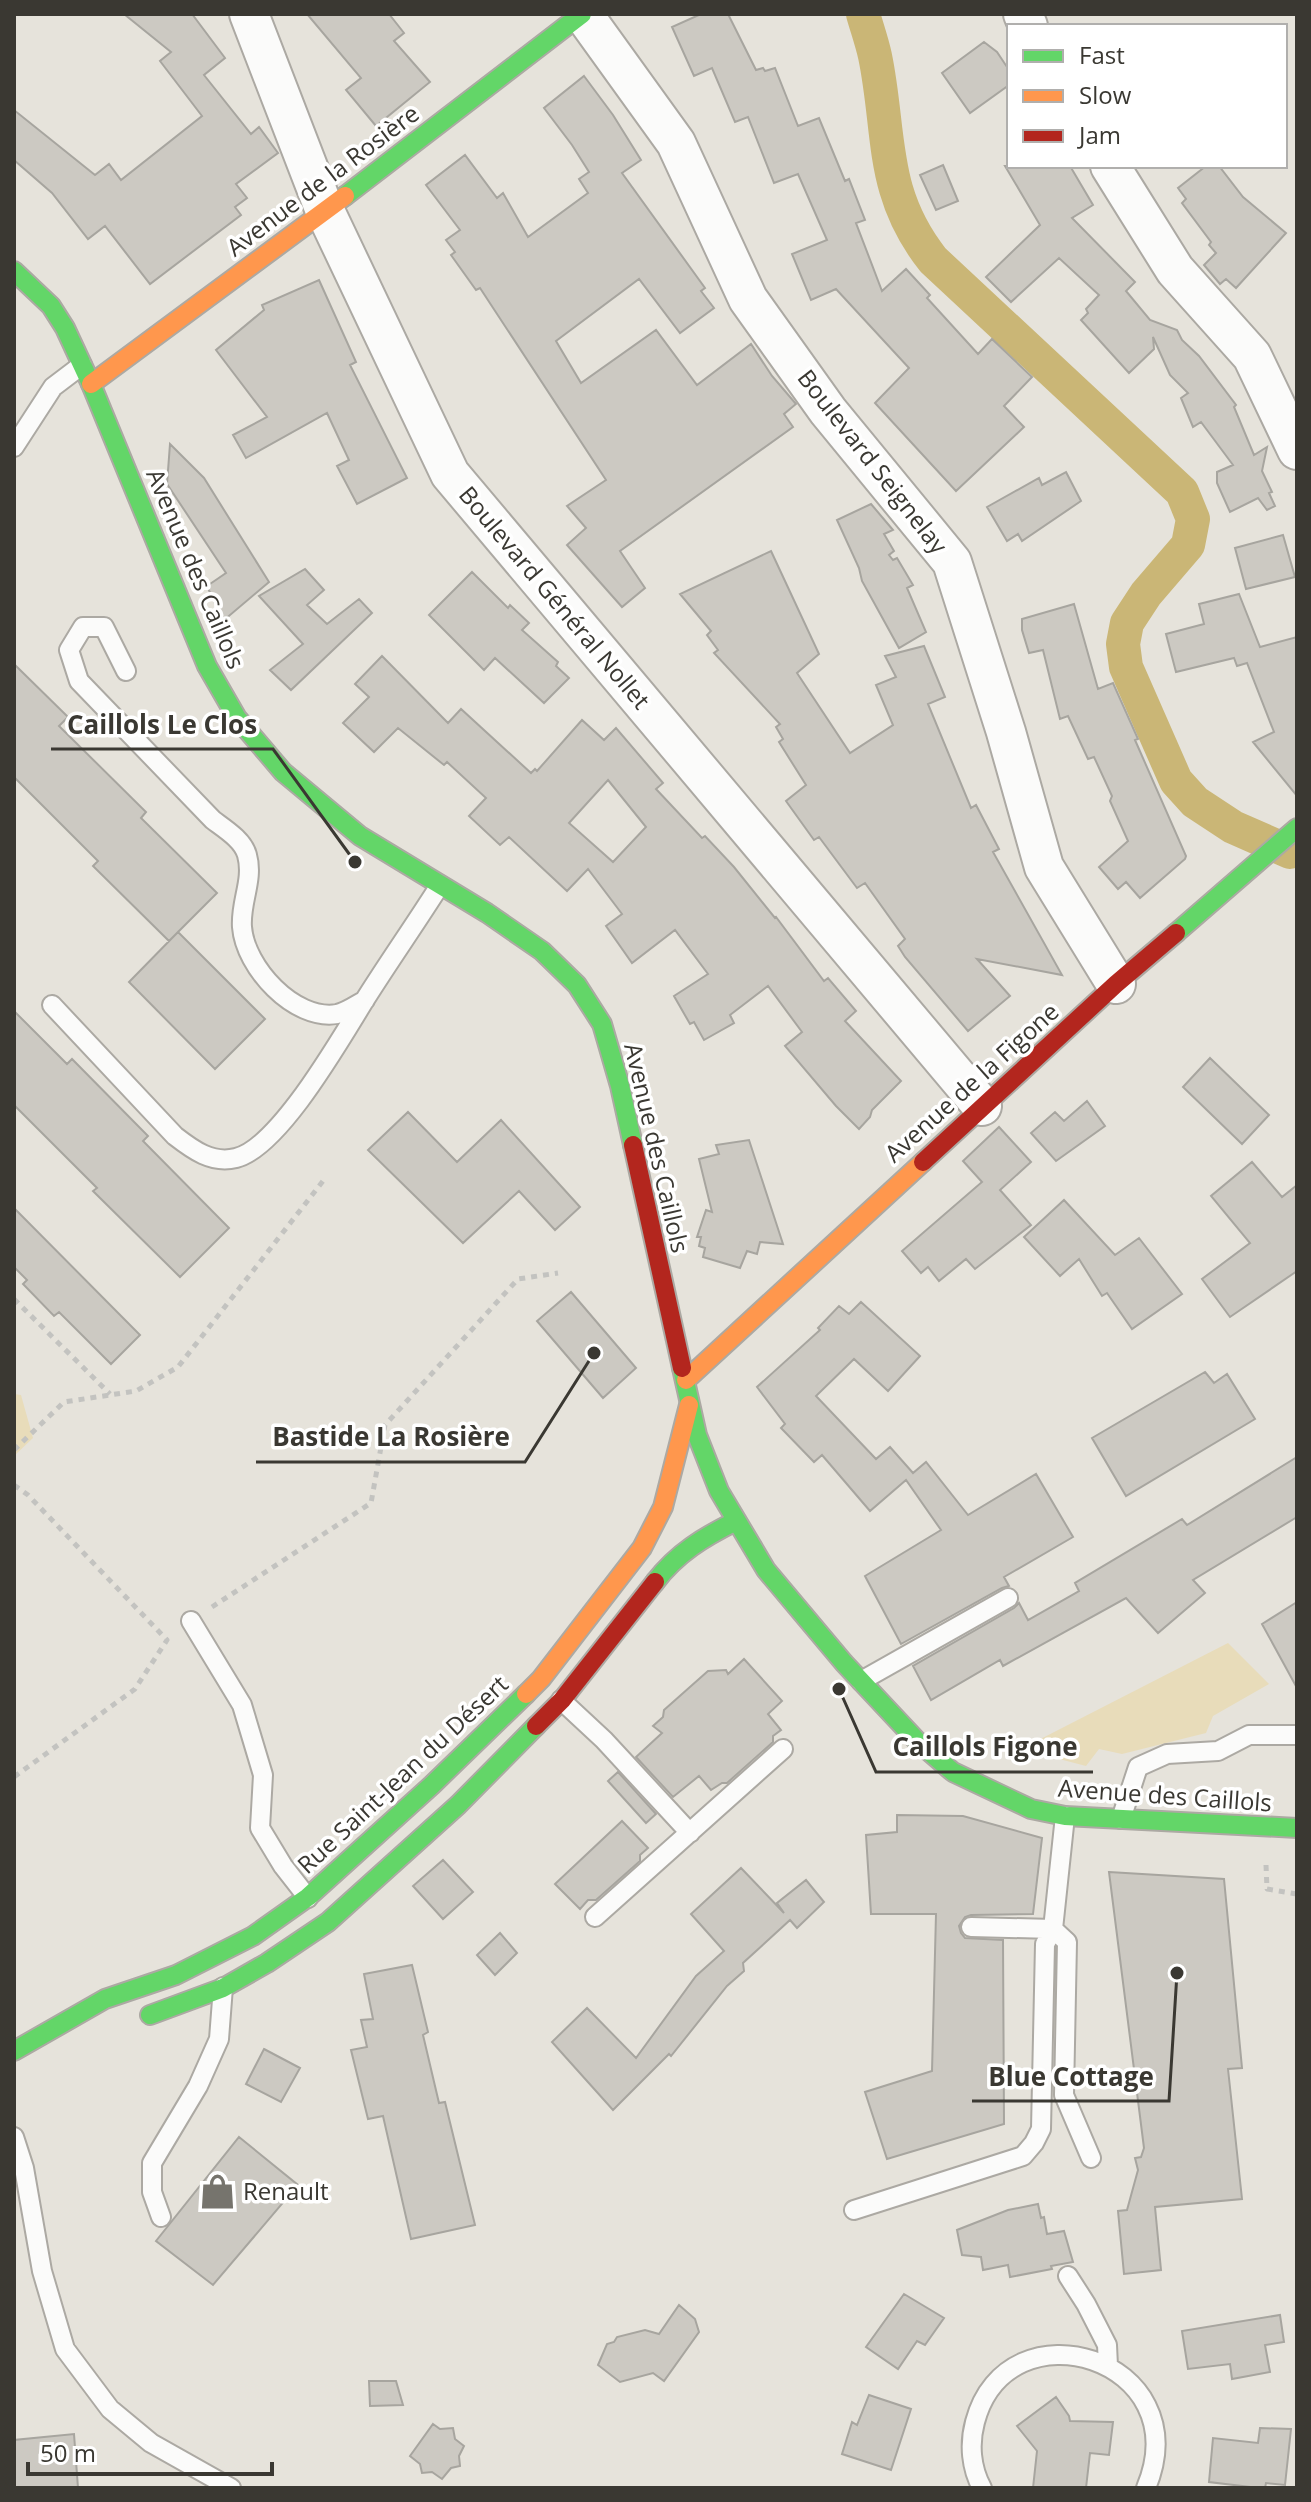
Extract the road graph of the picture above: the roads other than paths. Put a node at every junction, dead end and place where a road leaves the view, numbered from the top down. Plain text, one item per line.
1 (249, 14) edge
2 (583, 14) edge
3 (1111, 168) edge
4 (325, 211) junction
5 (14, 271) edge
6 (82, 365) junction
7 (91, 384) junction
8 (14, 447) edge
9 (1297, 450) edge
10 (126, 671) dead end
11 (1294, 838) edge
12 (440, 885) junction
13 (1116, 984) junction
14 (365, 1000) junction
15 (52, 1005) dead end
16 (982, 1106) junction
17 (686, 1380) junction
18 (690, 1402) junction
19 (736, 1521) junction
20 (1008, 1598) dead end
21 (191, 1621) road end
22 (541, 1679) junction
23 (861, 1681) junction
24 (562, 1700) junction
25 (1297, 1735) edge
26 (783, 1749) dead end
27 (1065, 1816) junction
28 (1121, 1819) junction
29 (1297, 1828) edge
30 (690, 1833) junction
31 (308, 1897) junction
32 (595, 1917) dead end
33 (328, 1922) junction
34 (971, 1927) dead end
35 (1053, 1929) junction
36 (211, 1959) junction
37 (223, 1988) junction
38 (127, 2023) dead end
39 (14, 2051) edge
40 (14, 2137) edge
41 (1091, 2158) dead end
42 (854, 2210) dead end
43 (161, 2217) dead end
44 (1068, 2276) dead end
45 (1108, 2366) junction
46 (231, 2488) edge
47 (982, 2488) edge
48 (1146, 2488) edge

1 - 4 street, Boulevard Général Nollet
2 - 4 street, Avenue de la Rosière
2 - 13 street, Boulevard Seignelay
3 - 9 street
4 - 7 street, Avenue de la Rosière
4 - 16 street, Boulevard Général Nollet
5 - 6 street, Avenue des Caillols
6 - 7 street, Avenue des Caillols
6 - 8 lane
7 - 12 street, Avenue des Caillols
10 - 14 lane
11 - 13 street, Avenue de la Figone
12 - 14 lane
12 - 17 street, Avenue des Caillols
13 - 16 street, Avenue de la Figone
14 - 15 lane
16 - 17 street, Avenue de la Figone
17 - 18 street, Avenue des Caillols
18 - 19 street, Avenue des Caillols
18 - 22 street, Rue Saint-Jean du Désert
19 - 23 street, Avenue des Caillols
19 - 24 street
20 - 23 lane
21 - 31 lane
22 - 24 lane
22 - 31 street, Rue Saint-Jean du Désert
23 - 27 street, Avenue des Caillols
24 - 30 lane
24 - 33 street
25 - 28 lane
26 - 30 lane
27 - 28 street, Avenue des Caillols
27 - 35 lane
28 - 29 street, Avenue des Caillols
30 - 32 lane
31 - 33 lane
31 - 36 street, Rue Saint-Jean du Désert
33 - 37 street
34 - 35 lane
35 - 41 lane
35 - 42 lane
36 - 37 lane
36 - 39 street, Rue Saint-Jean du Désert
37 - 38 street
37 - 43 lane
40 - 46 lane
44 - 45 lane
45 - 47 lane
45 - 48 lane

